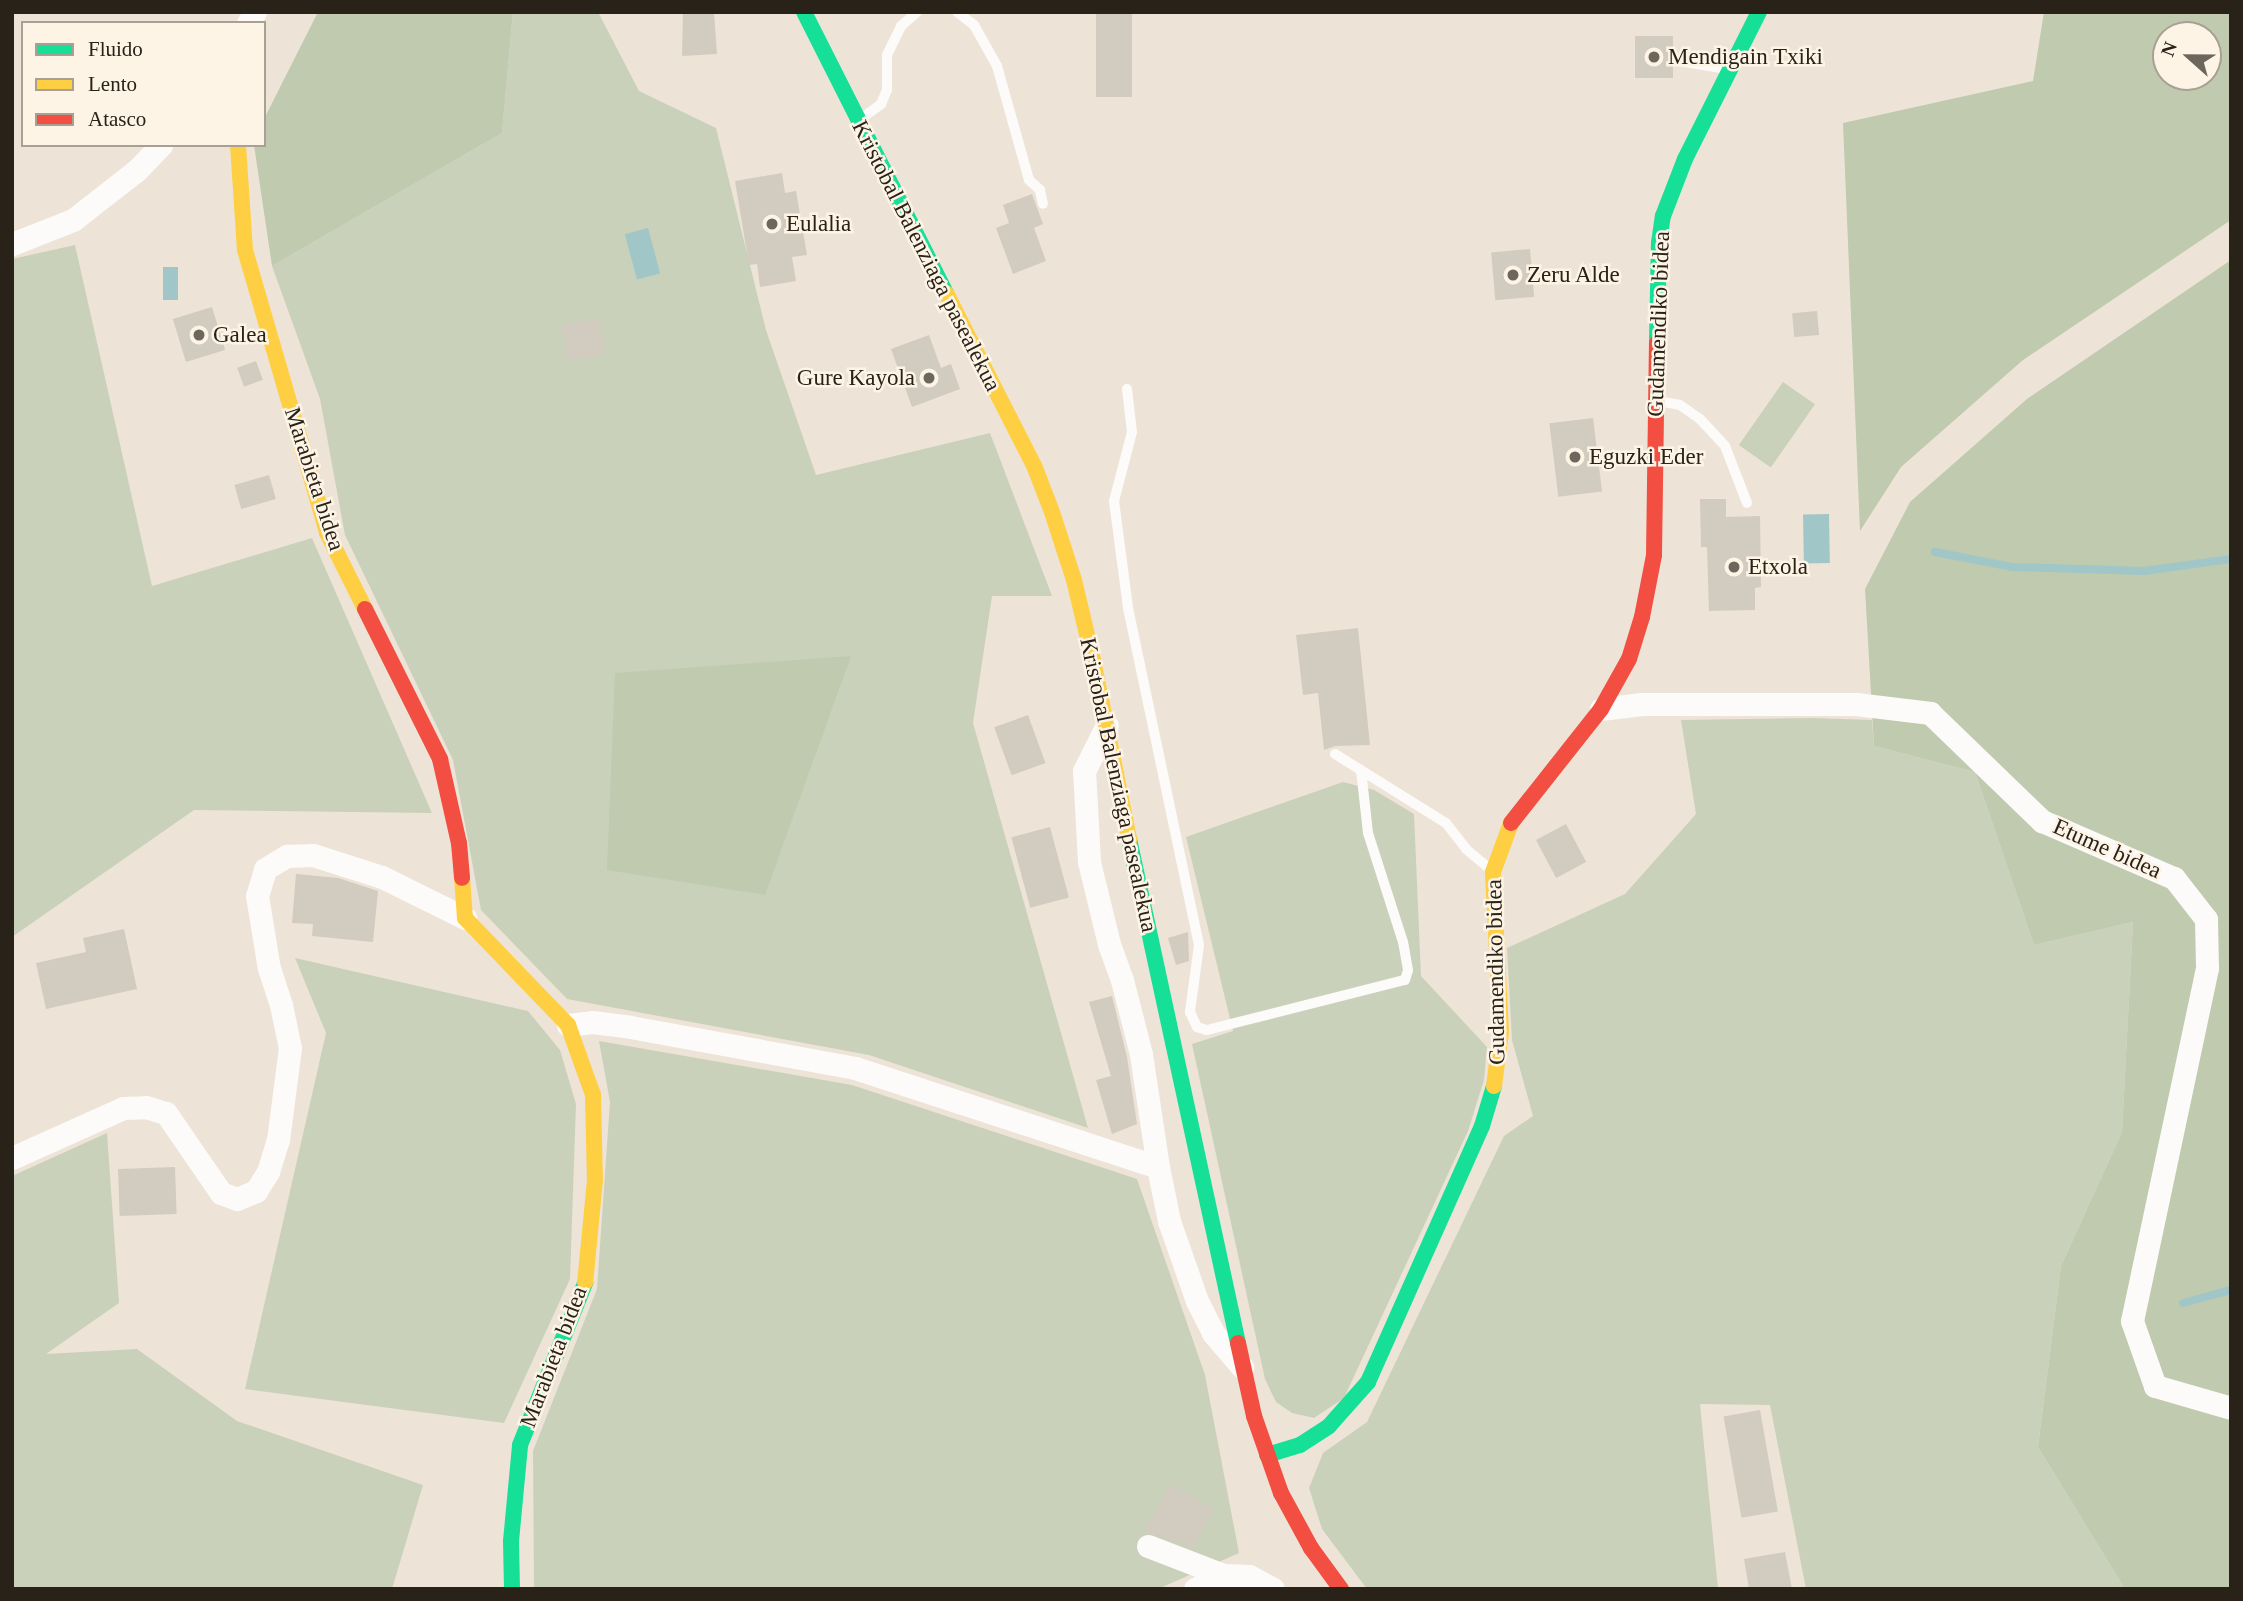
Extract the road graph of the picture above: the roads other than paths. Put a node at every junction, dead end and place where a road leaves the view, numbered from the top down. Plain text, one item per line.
1 (803, 12) edge
2 (916, 12) edge
3 (957, 12) edge
4 (1759, 12) edge
5 (1679, 61) dead end
6 (1730, 69) junction
7 (857, 122) junction
8 (159, 147) edge
9 (238, 147) edge
10 (1044, 204) dead end
11 (12, 244) edge
12 (1127, 389) dead end
13 (1655, 400) junction
14 (1746, 503) dead end
15 (1601, 709) junction
16 (1107, 725) junction
17 (1335, 754) dead end
18 (1361, 770) junction
19 (1493, 872) junction
20 (465, 918) junction
21 (568, 1025) junction
22 (12, 1158) edge
23 (1158, 1167) junction
24 (1244, 1369) junction
25 (2231, 1408) edge
26 (1267, 1455) junction
27 (1148, 1546) dead end
28 (1223, 1574) junction
29 (512, 1589) edge
30 (1195, 1589) edge
31 (1273, 1589) edge
32 (1341, 1589) edge

1 - 7 street, Kristobal Balenziaga pasealekua
2 - 7 lane
3 - 10 lane
4 - 6 street, Gudamendiko bidea
5 - 6 lane
6 - 13 street, Gudamendiko bidea
7 - 16 street, Kristobal Balenziaga pasealekua
8 - 11 street
9 - 20 street, Marabieta bidea
12 - 18 lane
13 - 14 lane
13 - 15 street, Gudamendiko bidea
15 - 19 street, Gudamendiko bidea
15 - 25 street, Etume bidea
16 - 23 street
16 - 24 street, Kristobal Balenziaga pasealekua
17 - 18 lane
18 - 19 lane
19 - 26 street, Gudamendiko bidea
20 - 21 street, Marabieta bidea
20 - 22 street, Marabieta bidea
21 - 23 street
21 - 29 street, Marabieta bidea
23 - 24 street
24 - 26 street, Kristobal Balenziaga pasealekua
26 - 32 street, Kristobal Balenziaga pasealekua
27 - 28 street
28 - 30 street
28 - 31 street

